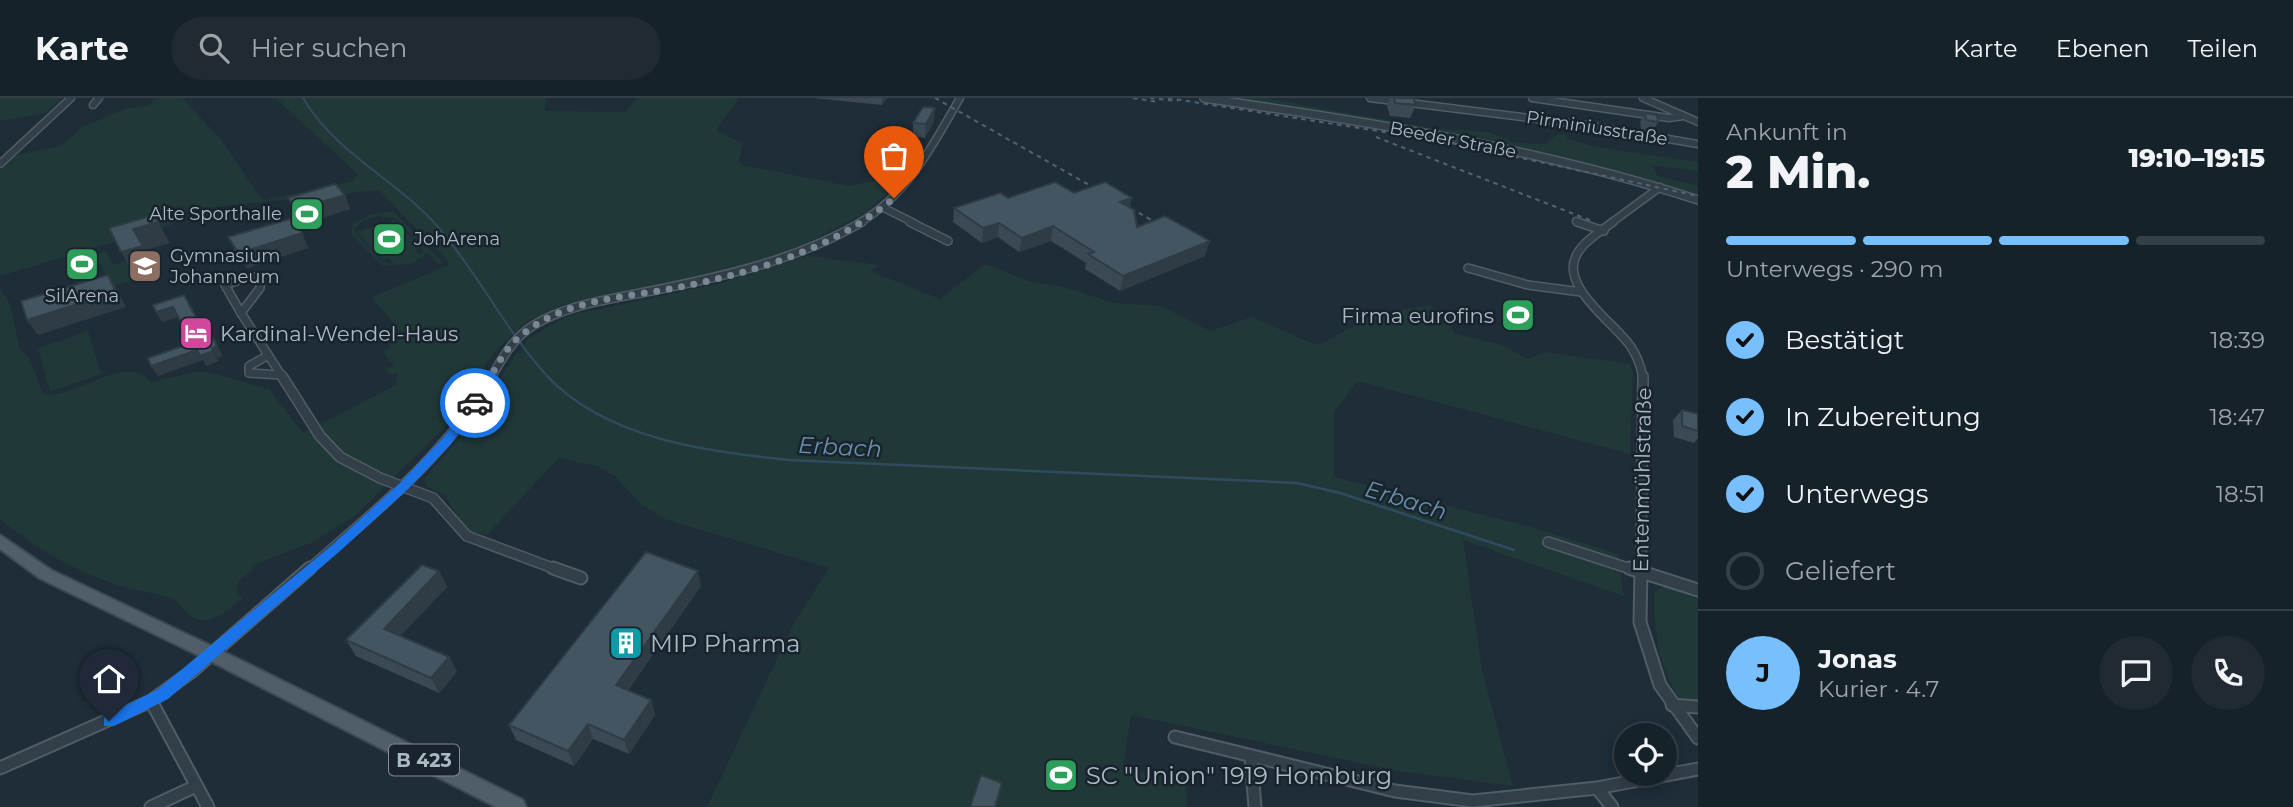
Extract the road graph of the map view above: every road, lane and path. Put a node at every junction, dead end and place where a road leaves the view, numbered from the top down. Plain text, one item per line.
1 (71, 98) edge
2 (99, 98) edge
3 (960, 98) edge
4 (1204, 98) edge
5 (1370, 98) edge
6 (1532, 98) edge
7 (1643, 98) edge
8 (1390, 99) edge
9 (93, 105) dead end
10 (1683, 116) junction
11 (1698, 122) edge
12 (1698, 144) edge
13 (0, 164) edge
14 (1660, 187) junction
15 (1698, 200) edge
16 (884, 208) junction
17 (1576, 220) dead end
18 (1604, 231) junction
19 (948, 241) dead end
20 (1468, 268) dead end
21 (1581, 292) junction
22 (241, 313) junction
23 (267, 356) junction
24 (280, 375) junction
25 (404, 486) junction
26 (0, 541) edge
27 (1548, 542) dead end
28 (1640, 569) junction
29 (581, 578) dead end
30 (1698, 590) edge
31 (212, 654) junction
32 (151, 701) junction
33 (1672, 705) junction
34 (1698, 707) edge
35 (1175, 737) dead end
36 (1698, 738) edge
37 (1251, 757) junction
38 (0, 768) edge
39 (1698, 769) edge
40 (196, 786) junction
41 (1597, 788) junction
42 (151, 807) edge
43 (208, 807) edge
44 (516, 807) edge
45 (1255, 807) edge
46 (1612, 807) edge

1 - 13 street
2 - 9 street
3 - 16 street
4 - 14 street, Beeder Straße
5 - 8 street, Pirminiusstraße
6 - 10 street
7 - 10 street
8 - 12 street, Pirminiusstraße
10 - 11 street
14 - 15 street, Beeder Straße
14 - 18 street
16 - 19 street
16 - 25 street
17 - 18 street
18 - 21 street
20 - 21 street
21 - 28 street, Entenmühlstraße
22 - 22 street
22 - 23 street
23 - 24 street
23 - 24 street
24 - 25 street
25 - 29 street
25 - 31 street
26 - 31 main road, B 423
27 - 28 street
28 - 30 street
28 - 33 street, Entenmühlstraße
31 - 32 street
31 - 44 main road, B 423
32 - 38 street
32 - 40 street
33 - 34 street
33 - 36 street, Entenmühlstraße
35 - 37 street
37 - 41 street
37 - 45 street
39 - 41 street
40 - 42 street
40 - 43 street
41 - 46 street

